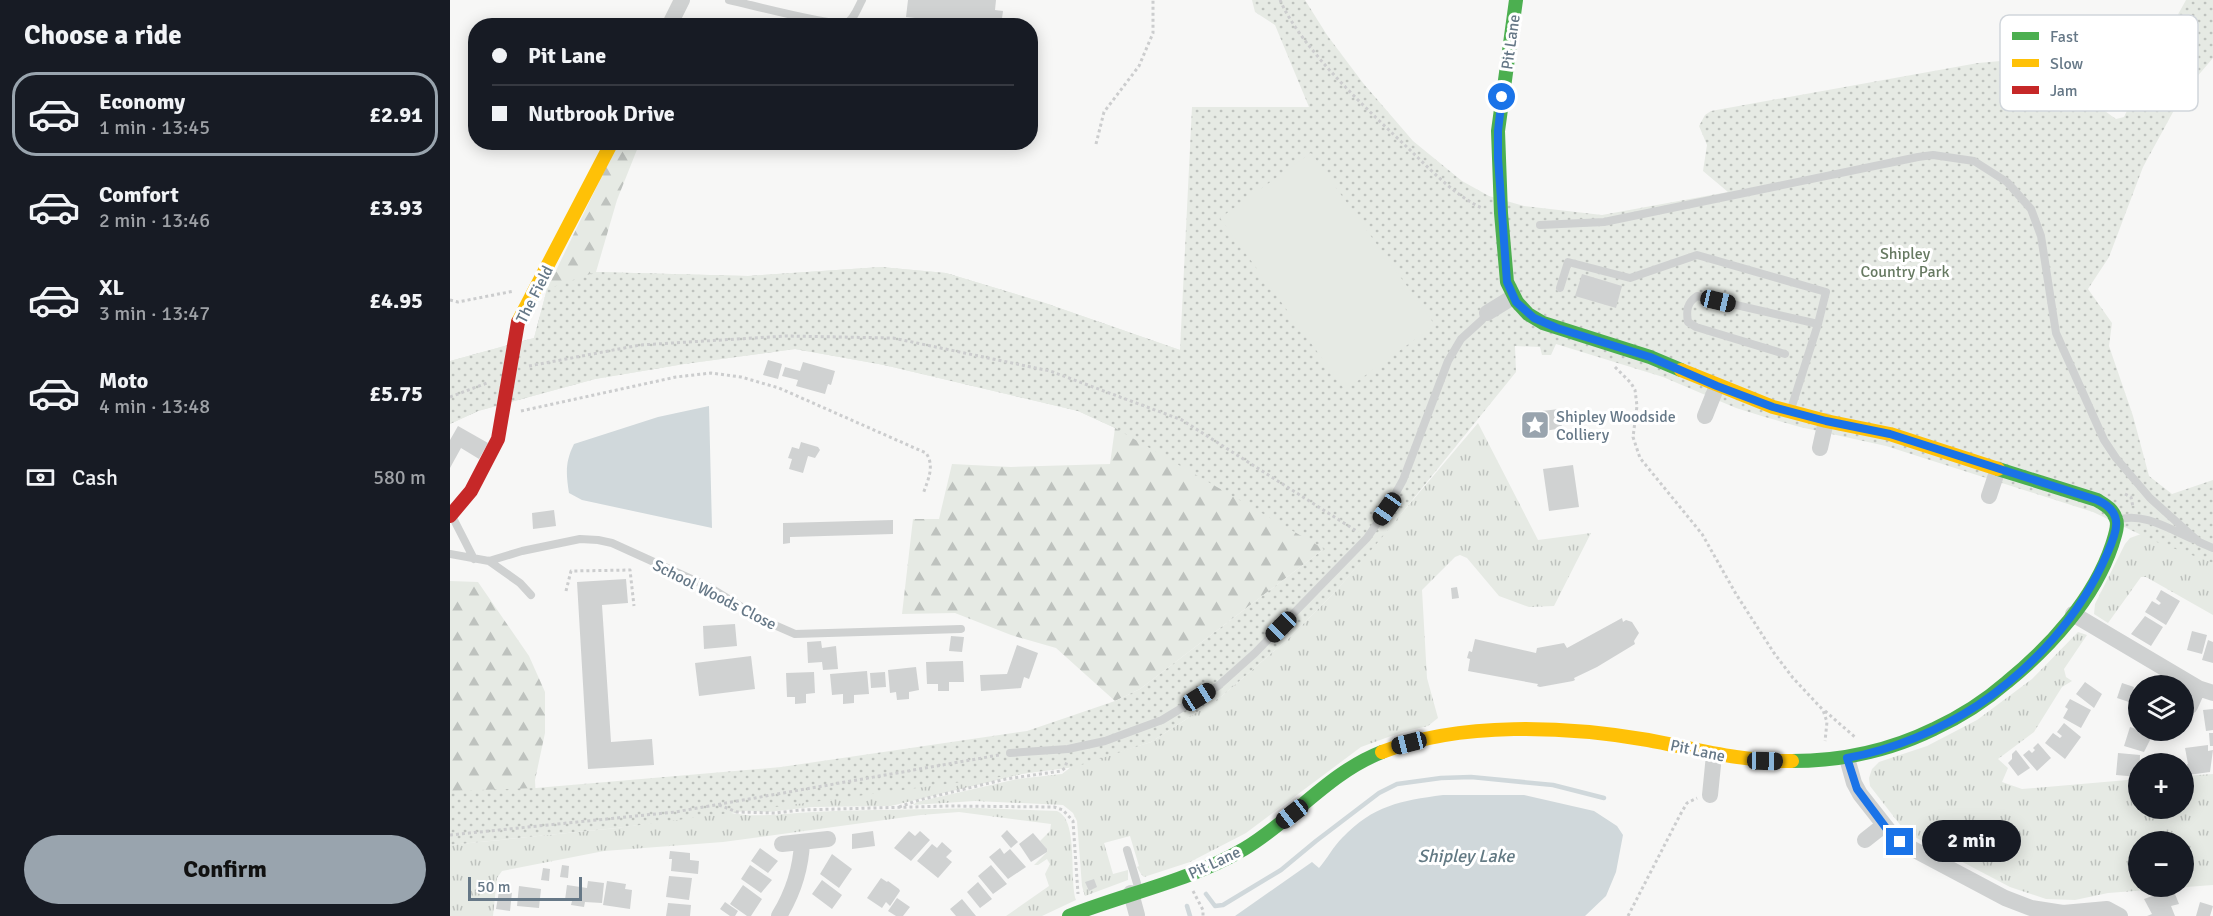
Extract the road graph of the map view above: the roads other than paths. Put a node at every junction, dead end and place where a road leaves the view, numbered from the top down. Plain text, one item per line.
1 (682, 0) edge
2 (729, 0) edge
3 (862, 0) edge
4 (1515, 0) edge
5 (673, 18) edge
6 (808, 18) edge
7 (853, 18) edge
8 (608, 150) edge
9 (1540, 225) dead end
10 (1560, 288) dead end
11 (1513, 297) junction
12 (1487, 313) joint
13 (1818, 324) junction
14 (1785, 354) dead end
15 (1717, 386) junction
16 (1790, 412) junction
17 (1705, 416) dead end
18 (1826, 421) junction
19 (1820, 448) dead end
20 (1998, 469) junction
21 (1989, 496) dead end
22 (451, 515) edge
23 (2117, 520) junction
24 (2199, 542) junction
25 (2213, 548) edge
26 (450, 554) edge
27 (474, 559) junction
28 (489, 561) junction
29 (531, 595) dead end
30 (2073, 614) junction
31 (961, 629) dead end
32 (2205, 691) edge
33 (2194, 702) edge
34 (1010, 753) road end
35 (1714, 755) junction
36 (1847, 758) junction
37 (1710, 795) road end
38 (1884, 825) junction
39 (828, 839) dead end
40 (1865, 840) dead end
41 (802, 842) junction
42 (782, 844) dead end
43 (1127, 850) dead end
44 (1135, 891) junction
45 (1137, 915) edge
46 (779, 916) edge
47 (1069, 916) edge
48 (2120, 916) edge

1 - 5 street
2 - 6 lane
3 - 7 lane
4 - 11 street, Pit Lane
8 - 22 street, The Field
9 - 24 lane
10 - 13 lane
11 - 12 street
11 - 15 street
12 - 34 lane
13 - 14 lane
13 - 16 lane
15 - 16 street
15 - 17 street
16 - 18 street
18 - 19 street
18 - 20 street
20 - 21 street
20 - 23 street
22 - 27 lane
23 - 24 lane
23 - 30 street, Pit Lane
24 - 25 lane
26 - 27 lane, School Woods Close
27 - 28 lane, School Woods Close
28 - 29 lane
28 - 31 lane, School Woods Close
30 - 32 street
30 - 36 street, Pit Lane
32 - 33 street
35 - 36 street, Pit Lane
35 - 37 street
35 - 44 street, Pit Lane
36 - 38 street
38 - 40 street
38 - 48 street
39 - 41 street
41 - 42 street
41 - 46 street
43 - 44 lane
44 - 45 street
44 - 47 street, Pit Lane

